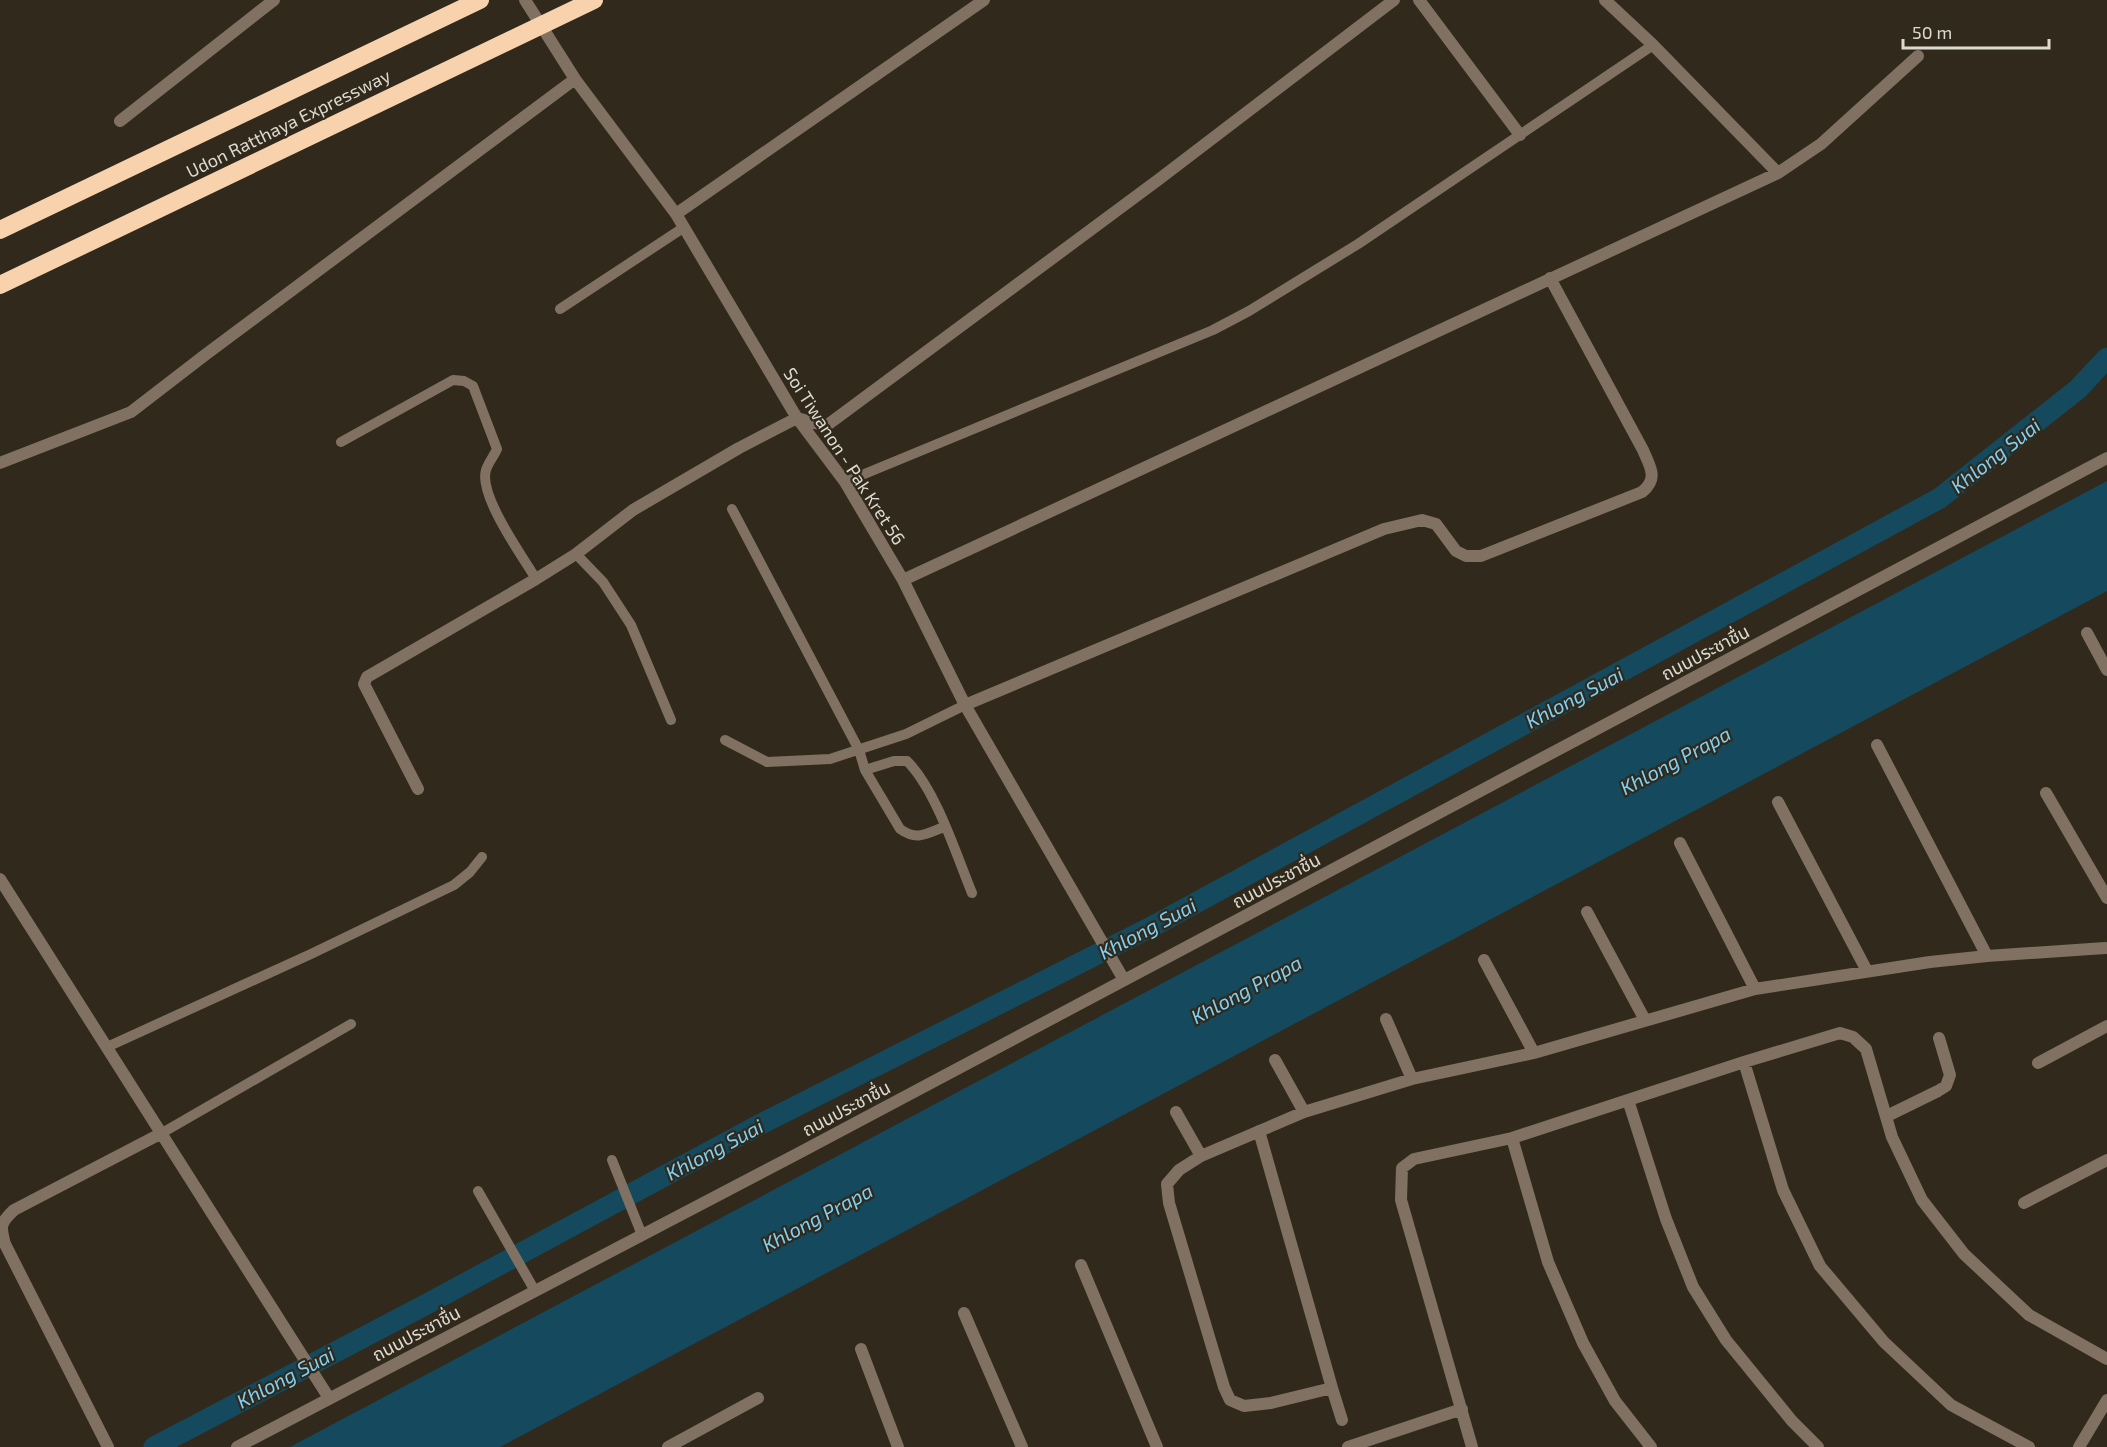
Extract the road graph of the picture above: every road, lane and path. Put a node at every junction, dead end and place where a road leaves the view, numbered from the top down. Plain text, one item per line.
1 (274, 0) edge
2 (480, 0) edge
3 (525, 0) edge
4 (594, 0) edge
5 (984, 0) edge
6 (1394, 0) edge
7 (1419, 0) edge
8 (1605, 0) edge
9 (1653, 45) junction
10 (1918, 56) dead end
11 (575, 79) junction
12 (120, 121) dead end
13 (1520, 135) junction
14 (1778, 172) junction
15 (675, 214) junction
16 (683, 228) junction
17 (0, 230) edge
18 (1550, 278) junction
19 (0, 285) edge
20 (560, 309) dead end
21 (797, 418) junction
22 (341, 442) dead end
23 (2107, 458) edge
24 (0, 463) edge
25 (845, 482) junction
26 (732, 509) dead end
27 (576, 554) junction
28 (536, 579) junction
29 (903, 580) junction
30 (2087, 633) dead end
31 (2107, 670) edge
32 (965, 705) junction
33 (671, 720) dead end
34 (725, 740) dead end
35 (1877, 746) dead end
36 (859, 750) junction
37 (865, 770) junction
38 (418, 789) dead end
39 (2046, 792) dead end
40 (1778, 802) dead end
41 (944, 827) junction
42 (1680, 843) dead end
43 (482, 857) dead end
44 (0, 879) edge
45 (972, 893) dead end
46 (12, 897) junction
47 (2107, 898) edge
48 (0, 905) edge
49 (1587, 912) dead end
50 (2106, 949) edge
51 (1987, 956) junction
52 (1484, 960) dead end
53 (1867, 971) junction
54 (1124, 980) junction
55 (1755, 989) junction
56 (1386, 1019) dead end
57 (1645, 1020) junction
58 (351, 1024) dead end
59 (2107, 1026) edge
60 (1939, 1038) dead end
61 (107, 1047) junction
62 (1534, 1053) junction
63 (1275, 1060) dead end
64 (1744, 1062) junction
65 (2038, 1063) dead end
66 (1412, 1079) junction
67 (1628, 1100) junction
68 (1176, 1112) dead end
69 (1304, 1112) junction
70 (1887, 1116) junction
71 (1259, 1131) junction
72 (162, 1133) junction
73 (1512, 1138) junction
74 (1201, 1156) junction
75 (2107, 1160) edge
76 (612, 1161) dead end
77 (477, 1191) dead end
78 (2024, 1203) dead end
79 (642, 1235) junction
80 (1081, 1265) dead end
81 (535, 1291) junction
82 (964, 1313) dead end
83 (861, 1349) dead end
84 (2107, 1359) edge
85 (1332, 1388) junction
86 (329, 1398) junction
87 (758, 1398) dead end
88 (2107, 1401) edge
89 (1462, 1409) junction
90 (1342, 1420) dead end
91 (108, 1447) edge
92 (237, 1447) edge
93 (668, 1447) edge
94 (898, 1447) edge
95 (1022, 1447) edge
96 (1157, 1447) edge
97 (1348, 1447) edge
98 (1472, 1447) edge
99 (1651, 1447) edge
100 (1818, 1447) edge
101 (2029, 1447) edge
102 (2079, 1447) edge

1 - 12 street
2 - 17 highway, Udon Ratthaya Expressway
3 - 11 street, Soi Tiwanon - Pak Kret 56
4 - 19 highway, Udon Ratthaya Expressway, bridge
5 - 15 street
6 - 21 street
7 - 13 street
8 - 9 street
9 - 13 lane
9 - 14 street
10 - 14 street
11 - 15 street, Soi Tiwanon - Pak Kret 56
11 - 24 street
13 - 25 lane
14 - 18 street
15 - 16 street, Soi Tiwanon - Pak Kret 56
16 - 20 lane
16 - 21 street, Soi Tiwanon - Pak Kret 56
18 - 29 street
18 - 32 street
21 - 25 street, Soi Tiwanon - Pak Kret 56
21 - 27 street
22 - 28 lane
23 - 54 street, ถนนประชาชื่น
25 - 29 street, Soi Tiwanon - Pak Kret 56
26 - 36 lane
27 - 28 street
27 - 33 lane
28 - 38 street
29 - 32 street, Soi Tiwanon - Pak Kret 56
30 - 31 street
32 - 36 lane
32 - 54 street, Soi Tiwanon - Pak Kret 56
34 - 36 lane
35 - 51 street
36 - 37 lane
37 - 41 lane
37 - 41 lane
39 - 47 street
40 - 53 street
41 - 45 lane
42 - 55 street
43 - 61 lane
44 - 46 street
46 - 48 street
46 - 61 street
49 - 57 street
50 - 51 street
51 - 53 street
52 - 62 street
53 - 55 street
54 - 79 street, ถนนประชาชื่น
55 - 57 street
56 - 66 street
57 - 62 street
58 - 72 lane
59 - 65 street
60 - 70 street
61 - 72 street
62 - 66 street
63 - 69 street
64 - 67 street
64 - 70 street
64 - 101 street
66 - 69 street
67 - 73 street
67 - 100 street
68 - 74 street
69 - 71 street
70 - 84 street
71 - 74 street
71 - 85 street
72 - 86 street
72 - 91 street
73 - 89 street
73 - 99 street
74 - 85 street
75 - 78 street
76 - 79 lane
77 - 81 lane
79 - 81 street, ถนนประชาชื่น
80 - 96 street
81 - 86 street, ถนนประชาชื่น
82 - 95 street
83 - 94 street
85 - 90 street
86 - 92 street, ถนนประชาชื่น
87 - 93 street
88 - 102 street
89 - 97 street
89 - 98 street

